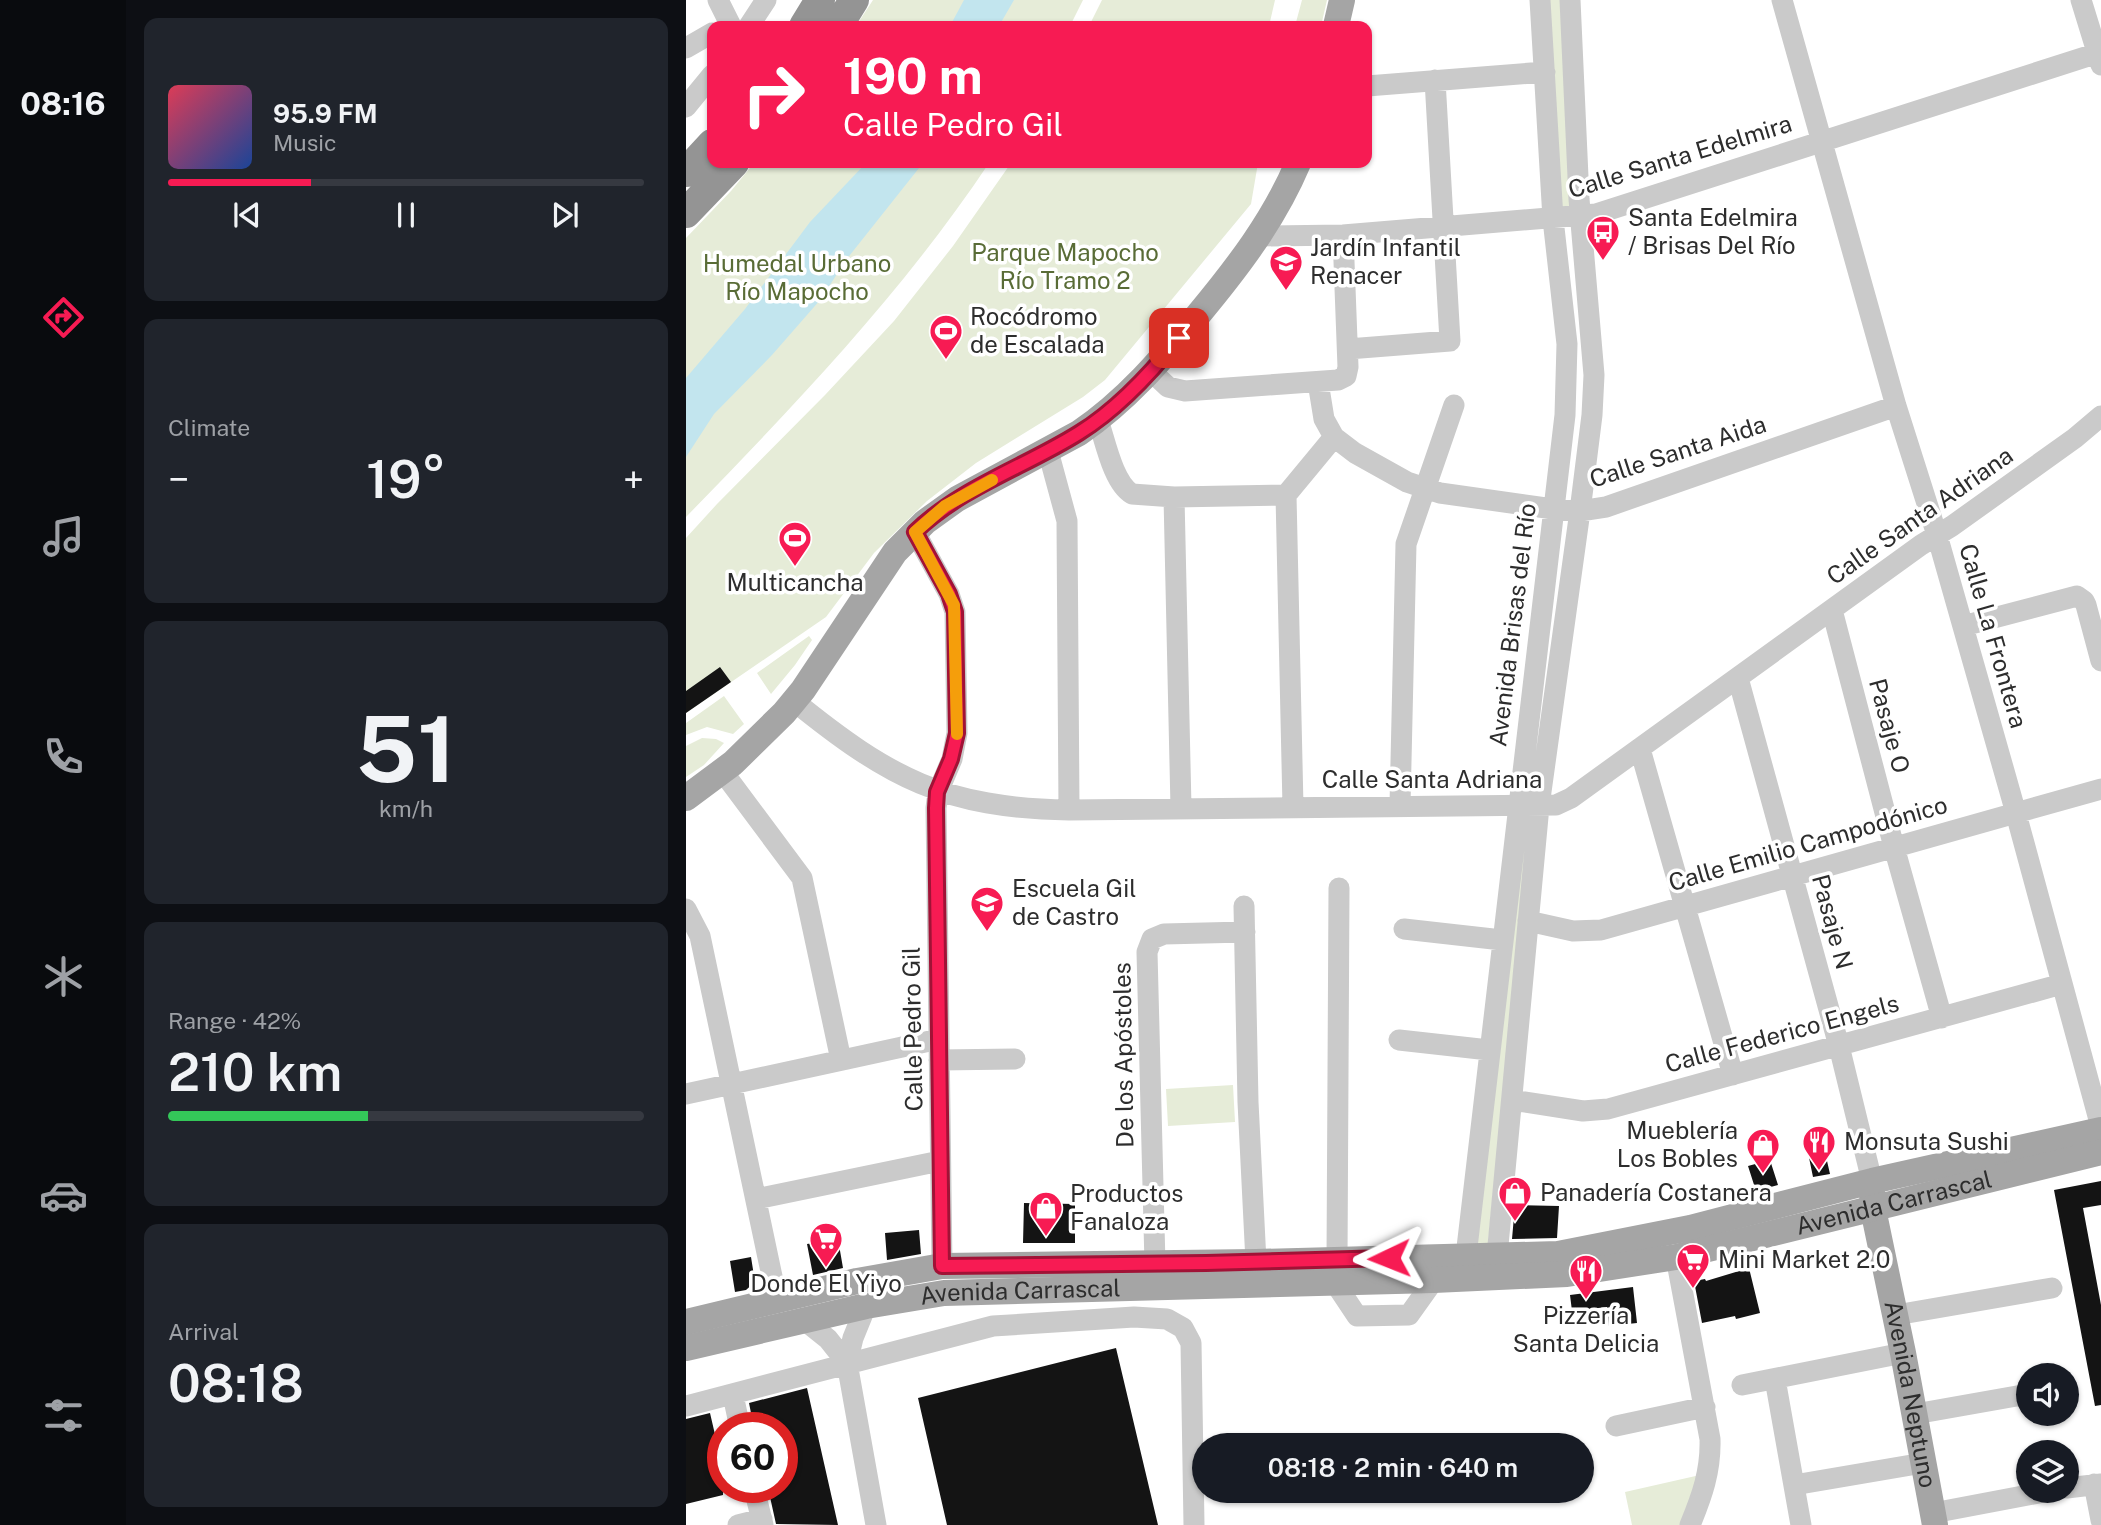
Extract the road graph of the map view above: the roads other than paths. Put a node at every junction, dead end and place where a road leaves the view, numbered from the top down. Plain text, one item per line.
1 (718, 0) edge
2 (766, 0) edge
3 (820, 0) edge
4 (854, 0) edge
5 (1342, 0) edge
6 (1540, 0) edge
7 (1570, 0) edge
8 (1782, 0) edge
9 (2081, 0) edge
10 (727, 21) edge
11 (737, 21) edge
12 (807, 21) edge
13 (841, 21) edge
14 (1337, 21) edge
15 (707, 38) edge
16 (686, 48) edge
17 (2100, 57) edge
18 (1545, 72) junction
19 (1435, 80) junction
20 (707, 81) edge
21 (1372, 86) edge
22 (686, 107) edge
23 (1822, 142) junction
24 (707, 149) edge
25 (729, 168) edge
26 (1296, 168) edge
27 (686, 172) edge
28 (686, 213) edge
29 (1581, 217) junction
30 (1553, 219) junction
31 (1444, 228) junction
32 (1343, 234) junction
33 (1260, 236) junction
34 (1348, 358) junction
35 (1151, 371) junction
36 (1318, 382) junction
37 (1454, 405) dead end
38 (1896, 406) junction
39 (2101, 415) edge
40 (1098, 420) junction
41 (1334, 437) junction
42 (1048, 451) junction
43 (1426, 489) junction
44 (1286, 495) junction
45 (1174, 497) junction
46 (1553, 509) junction
47 (1580, 512) junction
48 (915, 532) junction
49 (1937, 535) junction
50 (1832, 610) junction
51 (1963, 626) junction
52 (2101, 662) edge
53 (1738, 678) junction
54 (794, 701) junction
55 (1640, 749) junction
56 (723, 772) junction
57 (2101, 789) edge
58 (937, 792) junction
59 (686, 798) edge
60 (1528, 805) junction
61 (1400, 806) junction
62 (1293, 807) junction
63 (1181, 808) junction
64 (1069, 810) junction
65 (2016, 813) junction
66 (1894, 847) junction
67 (1792, 876) junction
68 (1339, 888) dead end
69 (1244, 906) dead end
70 (1685, 906) junction
71 (686, 909) edge
72 (1528, 921) junction
73 (1404, 929) dead end
74 (1245, 932) junction
75 (1502, 940) junction
76 (2062, 984) junction
77 (1942, 1018) junction
78 (1399, 1040) dead end
79 (1839, 1046) junction
80 (939, 1050) junction
81 (1489, 1050) junction
82 (1015, 1059) dead end
83 (841, 1060) junction
84 (1733, 1075) junction
85 (731, 1084) junction
86 (686, 1094) edge
87 (1513, 1100) junction
88 (2101, 1128) edge
89 (2101, 1152) edge
90 (940, 1161) junction
91 (1872, 1181) junction
92 (756, 1199) junction
93 (1873, 1209) junction
94 (1690, 1228) junction
95 (1466, 1256) junction
96 (1497, 1256) junction
97 (1676, 1257) junction
98 (1256, 1262) junction
99 (1155, 1264) junction
100 (942, 1266) junction
101 (1336, 1271) junction
102 (2052, 1287) dead end
103 (778, 1300) junction
104 (866, 1306) junction
105 (1896, 1315) junction
106 (803, 1319) junction
107 (686, 1322) edge
108 (686, 1348) edge
109 (1903, 1353) junction
110 (847, 1363) junction
111 (1774, 1379) junction
112 (1742, 1385) dead end
113 (733, 1395) junction
114 (2016, 1396) edge
115 (686, 1406) edge
116 (1705, 1408) junction
117 (737, 1412) edge
118 (1915, 1414) junction
119 (1616, 1426) dead end
120 (1923, 1463) junction
121 (2098, 1484) edge
122 (1794, 1485) junction
123 (2079, 1486) edge
124 (2016, 1499) edge
125 (758, 1503) edge
126 (1934, 1519) edge
127 (2101, 1520) edge
128 (762, 1522) edge
129 (738, 1525) edge
130 (876, 1525) edge
131 (1194, 1525) edge
132 (1690, 1525) edge
133 (1801, 1525) edge

1 - 10 street
2 - 11 street
3 - 12 highway
4 - 13 highway
5 - 14 main road
6 - 18 street, Avenida Brisas del Río
7 - 29 street, Avenida Brisas del Río
8 - 23 street, Calle La Frontera
9 - 17 street
15 - 16 street
17 - 23 street, Calle Santa Edelmira
18 - 19 street
18 - 30 street, Avenida Brisas del Río
19 - 21 street
19 - 31 street
20 - 22 street
23 - 29 street, Calle Santa Edelmira
23 - 38 street, Calle La Frontera
24 - 27 highway
25 - 28 highway
26 - 33 main road
29 - 30 street, Calle Santa Edelmira
29 - 47 street, Avenida Brisas del Río
30 - 31 street, Calle Santa Edelmira
30 - 46 street, Avenida Brisas del Río
31 - 32 street, Calle Santa Edelmira
31 - 34 street
32 - 33 street, Calle Santa Edelmira
32 - 34 street
33 - 35 main road
34 - 36 street
35 - 36 street
35 - 40 main road
36 - 41 street
37 - 43 street
38 - 47 street, Calle Santa Aida
38 - 49 street, Calle La Frontera
39 - 49 street, Calle Santa Adriana
40 - 42 main road
40 - 45 street
41 - 43 street, Calle Santa Aida
41 - 44 street
42 - 48 main road
42 - 64 street
43 - 46 street, Calle Santa Aida
43 - 61 street
44 - 45 street
44 - 62 street
45 - 63 street
46 - 47 street, Calle Santa Aida
46 - 60 street, Avenida Brisas del Río
47 - 60 street, Avenida Brisas del Río
48 - 54 main road
48 - 58 street
49 - 50 street, Calle Santa Adriana
49 - 51 street, Calle La Frontera
50 - 53 street, Calle Santa Adriana
50 - 66 street, Pasaje O
51 - 52 street
51 - 65 street, Calle La Frontera
53 - 55 street, Calle Santa Adriana
53 - 67 street, Pasaje N
54 - 56 main road
54 - 58 street, Calle Santa Adriana
55 - 60 street, Calle Santa Adriana
55 - 70 street
56 - 59 main road
56 - 83 street
57 - 65 street, Calle Emilio Campodónico
58 - 64 street, Calle Santa Adriana
58 - 80 street, Calle Pedro Gil
60 - 61 street, Calle Santa Adriana
60 - 72 street, Avenida Brisas del Río
60 - 75 street, Avenida Brisas del Río
61 - 62 street, Calle Santa Adriana
62 - 63 street, Calle Santa Adriana
63 - 64 street, Calle Santa Adriana
65 - 66 street, Calle Emilio Campodónico
65 - 76 street, Calle La Frontera
66 - 67 street, Calle Emilio Campodónico
66 - 77 street, Pasaje O
67 - 70 street, Calle Emilio Campodónico
67 - 79 street, Pasaje N
68 - 101 street
69 - 74 street
70 - 72 street, Calle Emilio Campodónico
70 - 84 street
71 - 85 street
72 - 87 street, Avenida Brisas del Río
73 - 75 street
74 - 98 street
74 - 99 street, De los Apóstoles
75 - 81 street, Avenida Brisas del Río
76 - 77 street, Calle Federico Engels
76 - 88 street, Calle La Frontera
77 - 79 street, Calle Federico Engels
78 - 81 street
79 - 84 street, Calle Federico Engels
79 - 91 street, Pasaje N
80 - 82 street
80 - 83 street
80 - 90 street, Calle Pedro Gil
81 - 95 street, Avenida Brisas del Río
83 - 85 street
84 - 87 street, Calle Federico Engels
85 - 86 street
85 - 92 street
87 - 96 street, Avenida Brisas del Río
88 - 91 main road, Avenida Carrascal
89 - 93 main road, Avenida Carrascal
90 - 92 street
90 - 100 street, Calle Pedro Gil
91 - 93 main road, Avenida Neptuno
91 - 94 main road, Avenida Carrascal
92 - 103 street
93 - 97 main road, Avenida Carrascal
93 - 105 main road, Avenida Neptuno
94 - 96 main road, Avenida Carrascal
94 - 97 main road
95 - 96 main road, Avenida Carrascal
95 - 101 main road, Avenida Carrascal
97 - 101 main road, Avenida Carrascal
97 - 116 street
98 - 99 main road, Avenida Carrascal
98 - 101 main road, Avenida Carrascal
99 - 100 main road, Avenida Carrascal
100 - 103 main road, Avenida Carrascal
101 - 104 main road, Avenida Carrascal
102 - 105 street
103 - 107 main road, Avenida Carrascal
104 - 106 main road, Avenida Carrascal
104 - 110 street
105 - 109 main road, Avenida Neptuno
106 - 108 main road, Avenida Carrascal
106 - 110 street
109 - 111 street
109 - 118 main road, Avenida Neptuno
110 - 113 street
110 - 130 street
110 - 131 street
111 - 112 street
111 - 122 street
113 - 115 street
113 - 117 street
114 - 118 street
116 - 119 street
116 - 132 street
118 - 120 main road, Avenida Neptuno
120 - 122 street
120 - 126 main road, Avenida Neptuno
121 - 123 street
121 - 127 street
122 - 133 street
124 - 126 street
125 - 128 street
128 - 129 street

